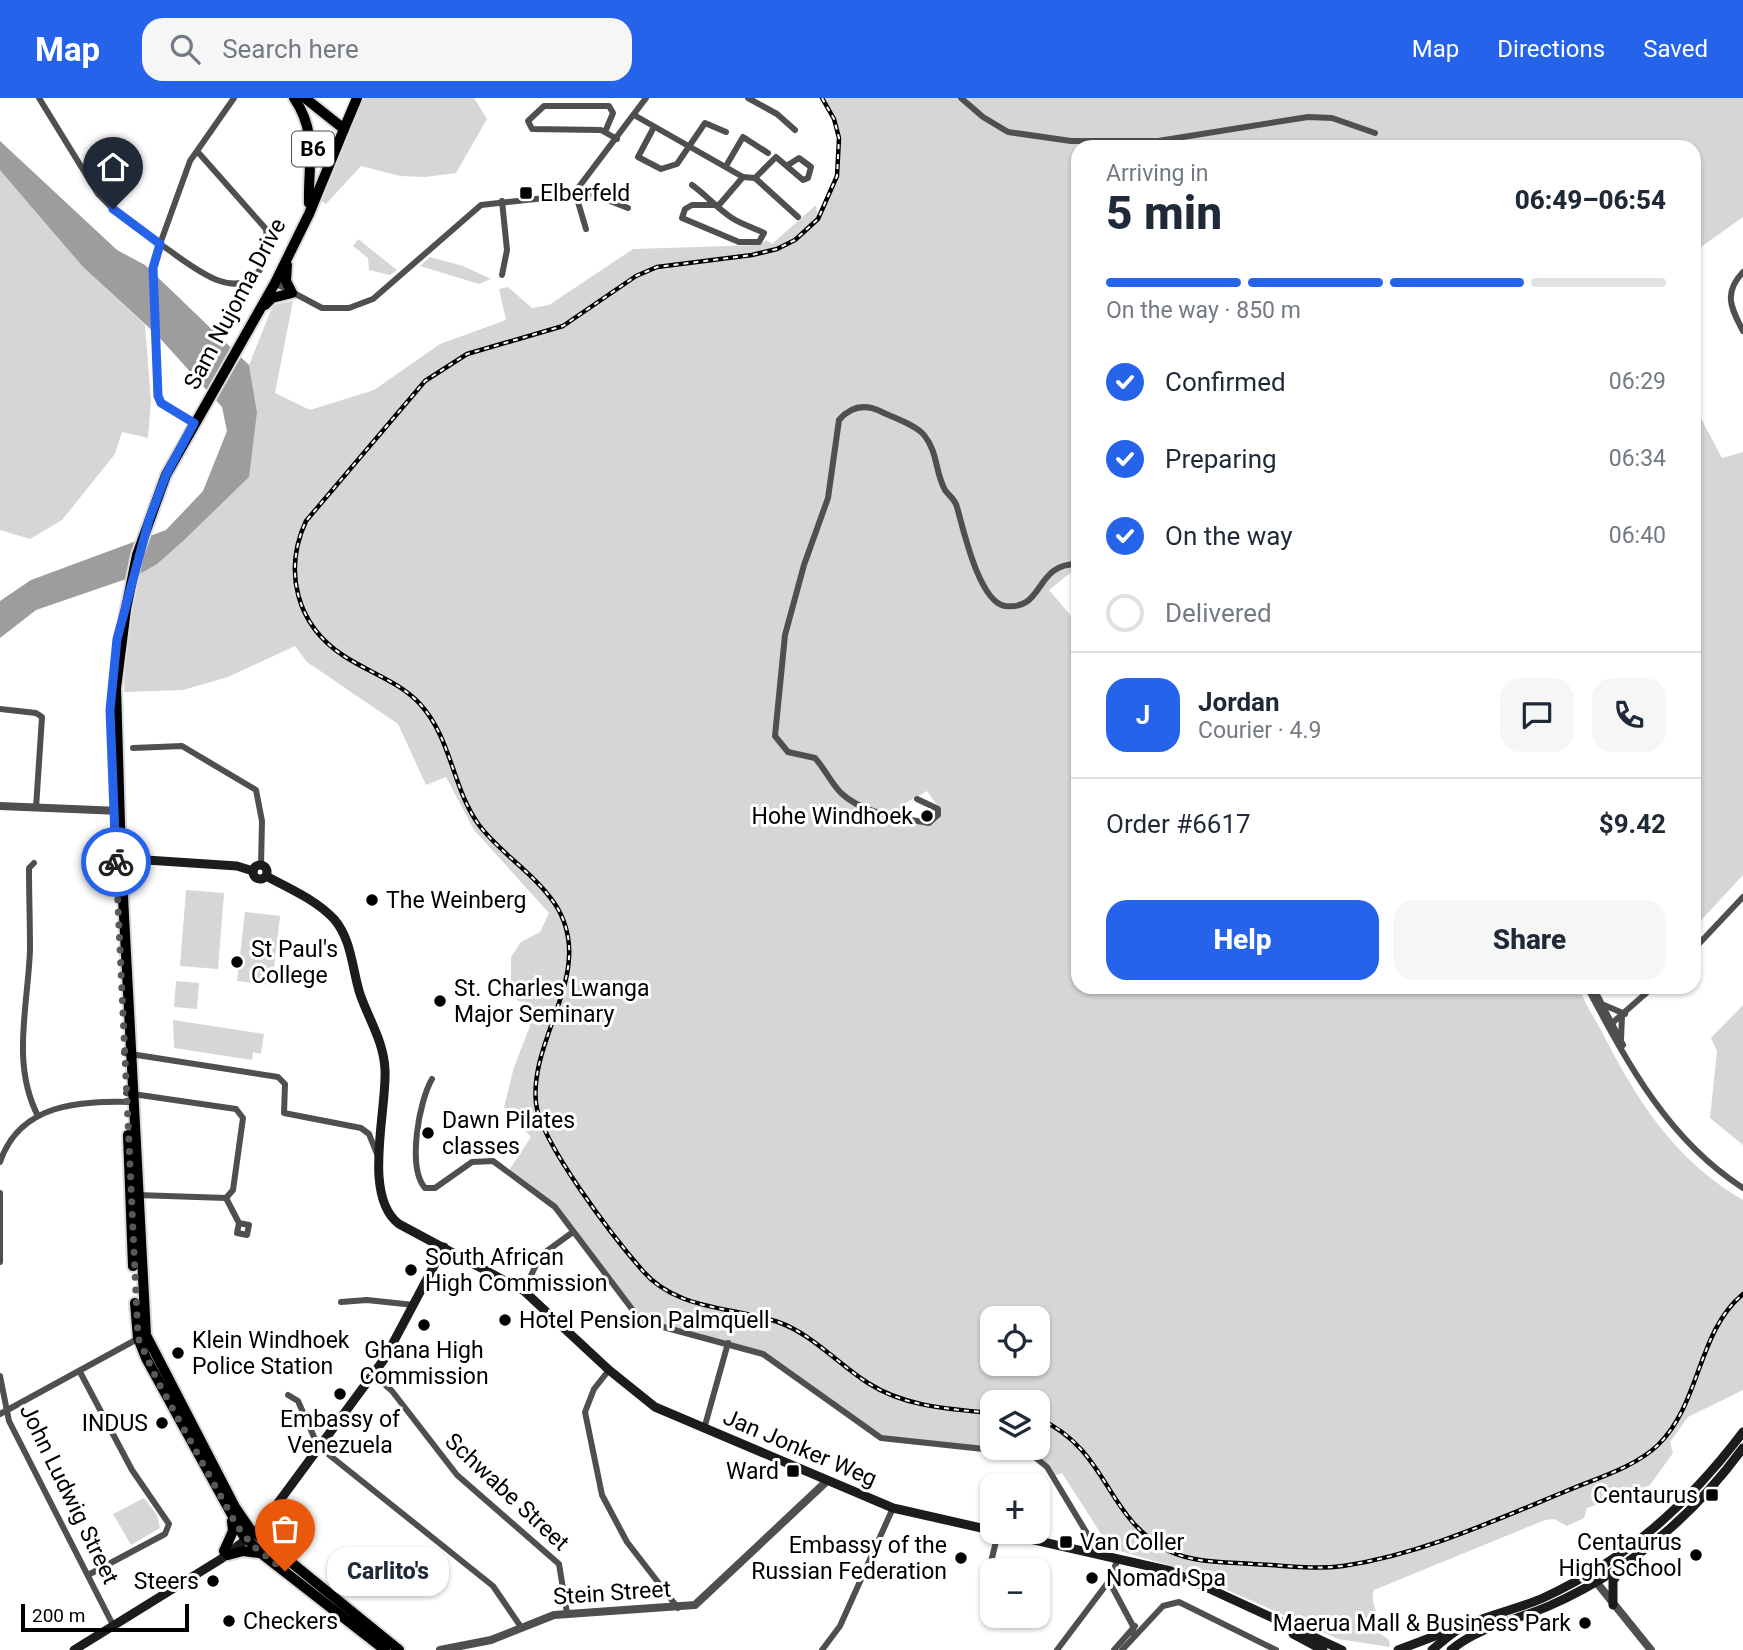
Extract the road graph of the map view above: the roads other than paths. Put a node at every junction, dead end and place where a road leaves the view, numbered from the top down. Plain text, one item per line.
1 (39, 98) edge
2 (234, 98) edge
3 (294, 98) edge
4 (304, 98) edge
5 (354, 98) edge
6 (646, 98) edge
7 (748, 98) edge
8 (961, 98) edge
9 (634, 115) junction
10 (654, 127) junction
11 (342, 128) junction
12 (795, 130) dead end
13 (606, 132) junction
14 (726, 132) dead end
15 (1375, 133) dead end
16 (617, 139) junction
17 (1164, 140) edge
18 (1071, 141) edge
19 (691, 147) junction
20 (197, 150) junction
21 (768, 153) dead end
22 (788, 165) dead end
23 (726, 166) junction
24 (743, 177) junction
25 (755, 178) junction
26 (692, 185) dead end
27 (577, 190) junction
28 (502, 201) junction
29 (309, 203) junction
30 (719, 205) junction
31 (628, 208) dead end
32 (797, 217) dead end
33 (304, 219) junction
34 (586, 229) dead end
35 (160, 244) junction
36 (289, 254) junction
37 (1743, 272) edge
38 (502, 275) dead end
39 (275, 282) junction
40 (292, 293) junction
41 (257, 316) junction
42 (1743, 331) edge
43 (194, 423) junction
44 (1071, 564) edge
45 (0, 709) edge
46 (133, 748) dead end
47 (916, 799) dead end
48 (0, 806) edge
49 (36, 808) junction
50 (117, 811) junction
51 (118, 858) junction
52 (34, 863) dead end
53 (257, 868) junction
54 (1743, 897) edge
55 (1701, 942) edge
56 (1591, 994) edge
57 (1597, 994) edge
58 (1646, 994) edge
59 (1604, 1005) junction
60 (1623, 1015) junction
61 (1611, 1025) junction
62 (1621, 1039) junction
63 (127, 1053) junction
64 (1625, 1053) junction
65 (432, 1079) dead end
66 (129, 1097) junction
67 (38, 1116) junction
68 (380, 1158) junction
69 (0, 1162) edge
70 (1743, 1188) edge
71 (0, 1193) edge
72 (135, 1195) junction
73 (226, 1198) junction
74 (239, 1223) dead end
75 (573, 1232) junction
76 (444, 1247) junction
77 (0, 1262) edge
78 (524, 1291) junction
79 (341, 1302) dead end
80 (414, 1305) junction
81 (142, 1337) junction
82 (728, 1343) junction
83 (609, 1370) junction
84 (80, 1371) junction
85 (374, 1375) junction
86 (0, 1376) edge
87 (288, 1395) dead end
88 (3, 1413) edge
89 (704, 1429) junction
90 (1743, 1432) edge
91 (318, 1446) junction
92 (1743, 1448) edge
93 (827, 1482) junction
94 (893, 1508) junction
95 (229, 1512) junction
96 (980, 1529) edge
97 (251, 1532) junction
98 (1049, 1544) edge
99 (226, 1553) junction
100 (262, 1554) junction
101 (1100, 1555) junction
102 (1118, 1559) junction
103 (1623, 1566) junction
104 (1590, 1573) junction
105 (88, 1576) junction
106 (1109, 1581) junction
107 (1596, 1583) junction
108 (1613, 1605) junction
109 (678, 1608) junction
110 (567, 1613) junction
111 (1265, 1616) junction
112 (116, 1623) junction
113 (1133, 1626) junction
114 (1142, 1626) junction
115 (521, 1627) junction
116 (1462, 1627) junction
117 (1134, 1636) junction
118 (74, 1650) edge
119 (385, 1650) edge
120 (399, 1650) edge
121 (440, 1650) edge
122 (822, 1650) edge
123 (1057, 1650) edge
124 (1114, 1650) edge
125 (1122, 1650) edge
126 (1276, 1650) edge
127 (1324, 1650) edge
128 (1342, 1650) edge
129 (1398, 1650) edge
130 (1432, 1650) edge
131 (1451, 1650) edge
132 (1651, 1650) edge

1 - 35 street
2 - 20 street
3 - 29 highway, B6
4 - 11 highway, B6
5 - 11 main road, Sam Nujoma Drive
6 - 9 street
7 - 12 street
8 - 18 street
9 - 10 street
9 - 16 street
10 - 19 street
10 - 19 street
11 - 29 highway, B6
11 - 33 highway, Sam Nujoma Drive / B6
13 - 13 street
13 - 16 street
14 - 19 street
15 - 17 street
16 - 27 street
19 - 23 street
20 - 35 street
20 - 35 street
21 - 23 street
22 - 25 street
23 - 24 street
24 - 25 street
24 - 30 street
25 - 32 street
26 - 30 street
27 - 28 street
27 - 31 street
27 - 34 street
28 - 38 street
28 - 40 street
29 - 33 highway, B6
30 - 30 street
33 - 36 highway, Sam Nujoma Drive / B6
35 - 43 street
36 - 39 highway, Sam Nujoma Drive / B6
36 - 40 highway
37 - 42 street
39 - 40 street
39 - 41 highway, Sam Nujoma Drive / B6
40 - 41 highway
41 - 43 highway, Sam Nujoma Drive / B6
43 - 50 highway, Sam Nujoma Drive / B6
44 - 47 street
45 - 49 street
46 - 53 street
48 - 49 street
49 - 50 street
50 - 51 highway, Sam Nujoma Drive / B6
51 - 53 main road
51 - 63 highway, Sam Nujoma Drive / B6
52 - 67 street
53 - 68 main road, Jan Jonker Weg
54 - 55 street
56 - 61 street
57 - 59 street
58 - 60 street
59 - 60 street
59 - 61 street
60 - 61 street
60 - 62 street
61 - 62 street
61 - 64 street
62 - 64 street
63 - 66 highway, Sam Nujoma Drive / B6
63 - 68 street
64 - 70 street
65 - 75 street
66 - 67 street
66 - 72 highway, Sam Nujoma Drive / B6
66 - 73 street
67 - 69 street
68 - 76 main road, Jan Jonker Weg
71 - 77 street
72 - 73 street
72 - 81 highway, Sam Nujoma Drive / B6
73 - 74 street
75 - 78 street
75 - 82 street
76 - 78 main road, Jan Jonker Weg
76 - 80 main road
78 - 83 main road, Jan Jonker Weg
79 - 80 street
80 - 85 main road
81 - 84 street
81 - 95 highway, Sam Nujoma Drive / B6
81 - 97 highway, Sam Nujoma Drive / B6
82 - 89 street
82 - 101 street
83 - 89 main road, Jan Jonker Weg
83 - 109 street
84 - 88 street
84 - 105 street
85 - 91 main road
85 - 110 street, Schwabe Street
86 - 88 street, John Ludwig Street
87 - 91 street
88 - 105 street, John Ludwig Street
89 - 93 main road, Jan Jonker Weg
90 - 104 main road
91 - 97 main road
91 - 115 street
92 - 103 main road
93 - 94 main road, Jan Jonker Weg
93 - 109 street, Stein Street
94 - 96 main road, Jan Jonker Weg
94 - 122 street
95 - 97 highway, Sam Nujoma Drive / B6
95 - 99 highway
97 - 99 main road
97 - 100 highway, Sam Nujoma Drive / B6
97 - 120 highway, Sam Nujoma Drive / B6
98 - 101 main road, Jan Jonker Weg
99 - 100 highway
99 - 112 main road
100 - 119 highway, Sam Nujoma Drive / B6
101 - 102 main road, Jan Jonker Weg
102 - 106 street
102 - 111 main road, Jan Jonker Weg
103 - 107 main road
103 - 108 main road
104 - 107 street
104 - 116 main road
105 - 112 street, John Ludwig Street
106 - 113 street
106 - 123 street
107 - 108 street
107 - 131 main road
108 - 132 street
109 - 110 street, Stein Street
110 - 115 street, Stein Street
111 - 127 main road, Jan Jonker Weg
111 - 128 main road, Jan Jonker Weg
112 - 118 main road
113 - 114 street
113 - 117 street
113 - 124 street
114 - 117 street
114 - 126 street
115 - 121 street, Stein Street
116 - 129 main road
116 - 130 main road
117 - 125 street

